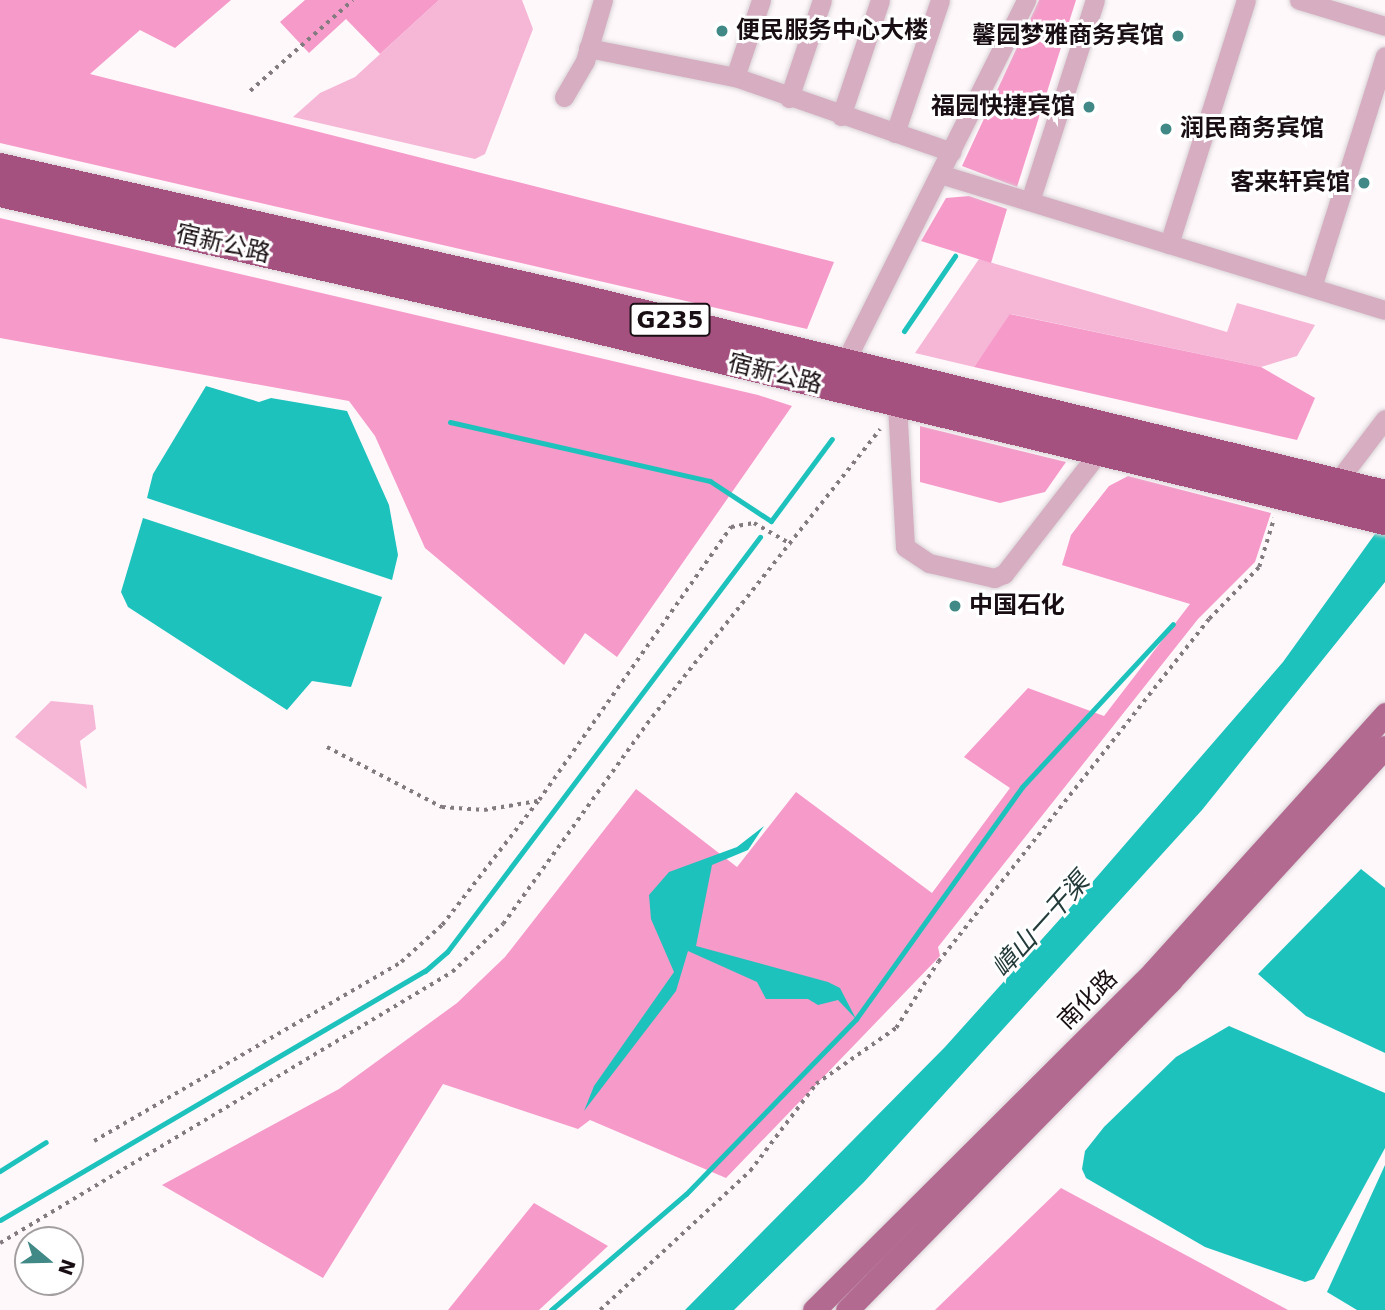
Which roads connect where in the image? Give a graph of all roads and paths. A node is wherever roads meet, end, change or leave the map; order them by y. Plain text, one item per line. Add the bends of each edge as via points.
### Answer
1 (353, 0) edge
2 (603, 0) edge
3 (761, 0) edge
4 (822, 0) edge
5 (880, 0) edge
6 (940, 0) edge
7 (1026, 0) edge
8 (1095, 0) edge
9 (1246, 0) edge
10 (1299, 0) edge
11 (1385, 26) edge
12 (588, 48) junction
13 (1385, 55) edge
14 (735, 78) junction
15 (250, 91) dead end
16 (564, 97) dead end
17 (789, 98) junction
18 (841, 116) junction
19 (895, 133) junction
20 (951, 152) junction
21 (0, 167) edge
22 (940, 174) junction
23 (0, 193) edge
24 (1030, 201) junction
25 (1169, 244) junction
26 (1312, 287) junction
27 (1385, 310) edge
28 (845, 362) junction
29 (897, 404) junction
30 (1385, 419) edge
31 (1099, 452) junction
32 (1385, 494) edge
33 (1279, 495) junction
34 (1334, 495) junction
35 (1385, 521) edge
36 (792, 544) junction
37 (1385, 714) edge
38 (327, 747) dead end
39 (1385, 747) edge
40 (539, 800) junction
41 (94, 1141) dead end
42 (0, 1243) edge
43 (600, 1310) edge
44 (814, 1310) edge
45 (847, 1310) edge

1 - 15 path
2 - 12 street
3 - 14 street
4 - 17 street
5 - 18 street
6 - 19 street
7 - 20 street
8 - 24 street
9 - 25 street
10 - 11 street
12 - 14 street
12 - 16 street
13 - 26 street
14 - 17 street
17 - 18 street
18 - 19 street
19 - 20 street
20 - 22 street
21 - 28 highway, 宿新公路 / G235
22 - 24 street
22 - 28 street
23 - 29 highway, 宿新公路 / G235
24 - 25 street
25 - 26 street
26 - 27 street
28 - 34 highway, 宿新公路 / G235
29 - 31 highway, 宿新公路 / G235
29 - 31 street via 905,547 942,566 1004,574
29 - 36 path
30 - 34 street
31 - 33 highway, 宿新公路 / G235
32 - 34 highway, 宿新公路
33 - 34 highway, 宿新公路 / G235
33 - 43 path via 1259,567 1209,619 939,962 896,1028 816,1084 750,1171
34 - 35 highway, 宿新公路
36 - 40 path via 754,523 731,527
36 - 42 path via 652,717 503,924 452,972
37 - 44 main road, 南化路 via 1154,971
38 - 40 path via 442,807 484,810
39 - 45 main road, 南化路 via 1170,981
40 - 41 path via 442,925 401,962

